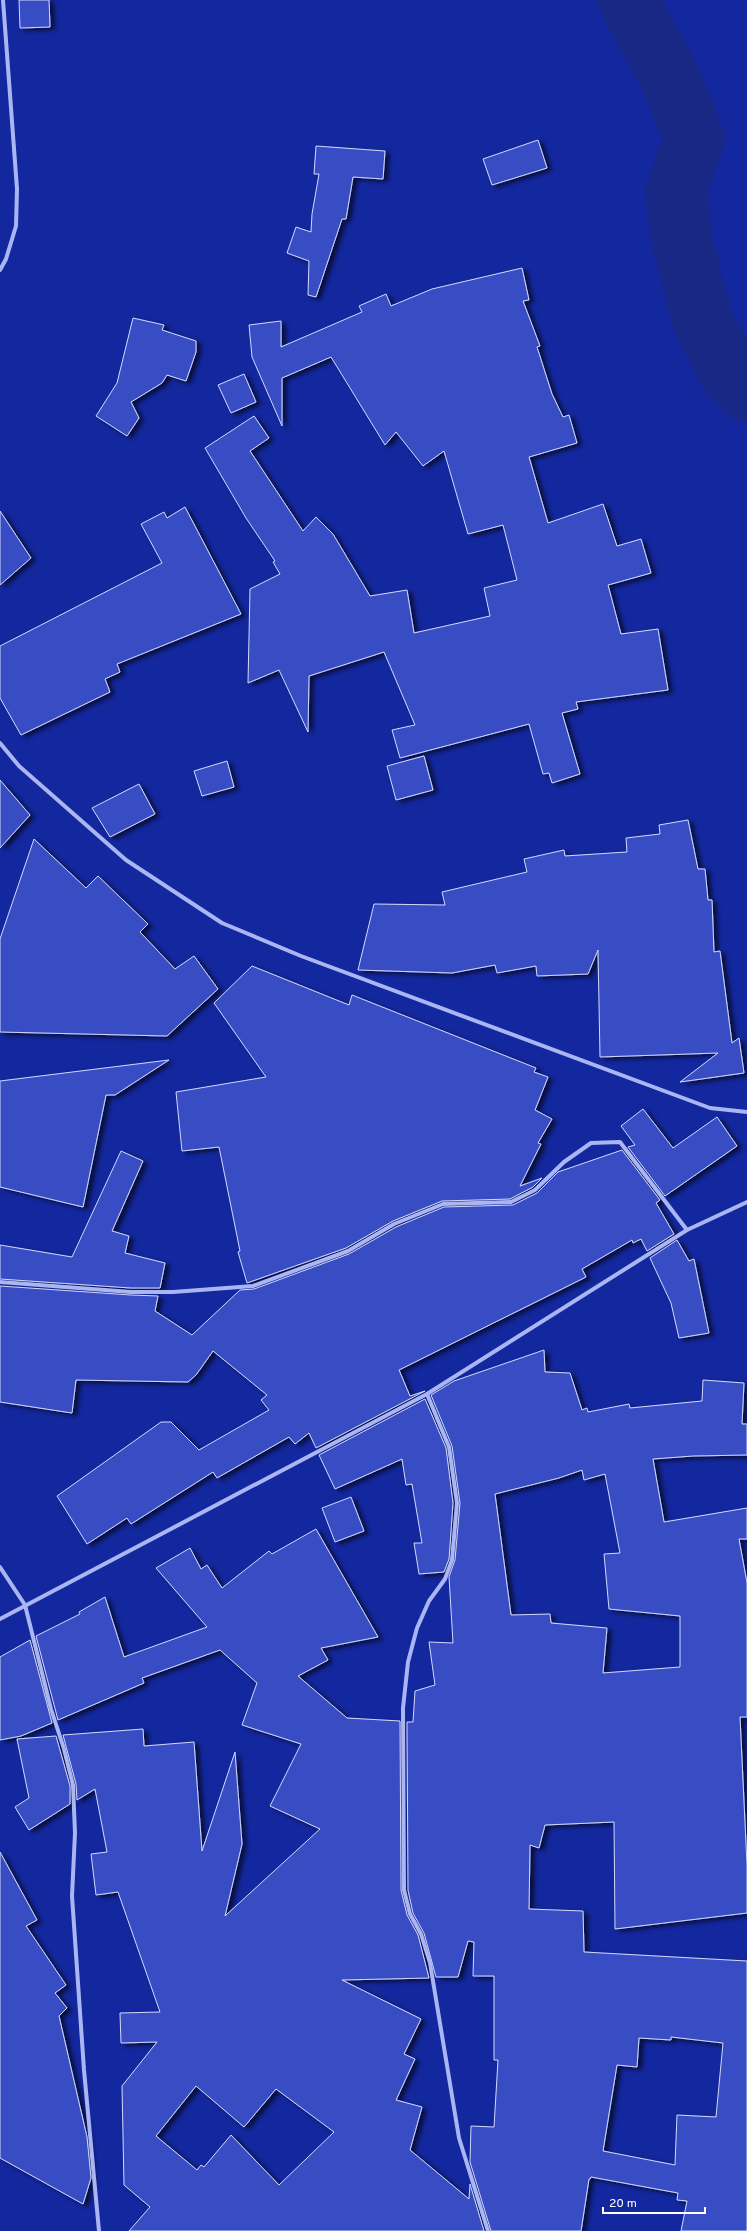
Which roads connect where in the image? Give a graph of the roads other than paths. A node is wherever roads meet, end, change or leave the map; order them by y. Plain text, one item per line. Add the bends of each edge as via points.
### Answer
1 (3, 0) edge
2 (0, 270) edge
3 (0, 744) edge
4 (747, 1112) edge
5 (747, 1202) edge
6 (687, 1230) junction
7 (0, 1282) edge
8 (427, 1394) junction
9 (0, 1567) edge
10 (25, 1605) junction
11 (0, 1619) edge
12 (99, 2231) edge
13 (488, 2231) edge

1 - 2 street via 17,190 16,226
3 - 4 street via 19,766 126,860 222,923 301,956 710,1108
5 - 6 street
6 - 7 street via 620,1142 591,1143 564,1162 534,1190 511,1202 443,1204 394,1224 348,1251 253,1286 173,1292 131,1292
6 - 8 street
8 - 10 street
8 - 13 street via 448,1447 457,1503 452,1560 445,1579 429,1601 417,1628 408,1662 403,1708 404,1890 410,1914 421,1934 430,1962 459,2138
9 - 10 street
10 - 11 street
10 - 12 street via 73,1785 75,1833 72,1896 84,2070

